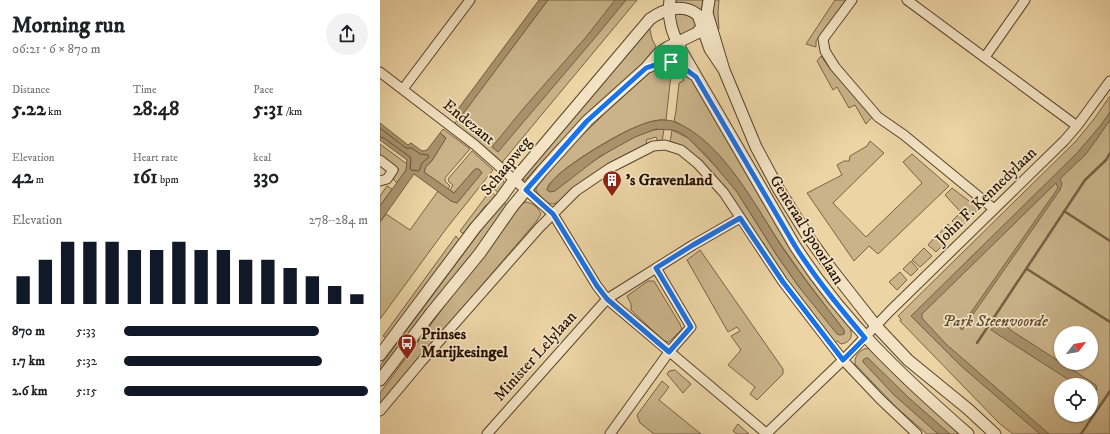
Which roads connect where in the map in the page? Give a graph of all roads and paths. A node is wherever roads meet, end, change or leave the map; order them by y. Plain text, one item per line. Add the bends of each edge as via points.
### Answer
1 (470, 0) edge
2 (709, 0) edge
3 (852, 0) edge
4 (907, 0) edge
5 (1025, 0) edge
6 (669, 5) edge
7 (707, 13) junction
8 (702, 27) junction
9 (677, 42) junction
10 (985, 56) junction
11 (646, 68) junction
12 (724, 70) junction
13 (380, 72) edge
14 (696, 77) junction
15 (1110, 81) edge
16 (403, 89) junction
17 (1077, 126) junction
18 (380, 160) edge
19 (514, 180) junction
20 (380, 181) edge
21 (526, 190) junction
22 (994, 209) junction
23 (553, 214) junction
24 (740, 218) junction
25 (656, 268) junction
26 (607, 299) junction
27 (876, 326) junction
28 (865, 338) junction
29 (669, 352) junction
30 (380, 355) edge
31 (843, 360) junction
32 (380, 380) edge
33 (380, 411) edge
34 (487, 434) edge
35 (610, 434) edge
36 (767, 434) edge
37 (917, 434) edge
38 (968, 434) edge
39 (995, 434) edge

1 - 16 street
2 - 7 street
3 - 22 street via 823,39 825,51 835,67 878,117 904,135
4 - 10 street
5 - 10 street
6 - 8 street via 698,15
6 - 9 street, Generaal Spoorlaan via 669,20
6 - 19 street, Schaapweg via 650,19
7 - 8 street
7 - 12 street, Generaal Spoorlaan
8 - 9 street, Schaapweg via 697,33
8 - 12 street via 710,49
9 - 11 street, Schaapweg via 659,53
9 - 14 street, Generaal Spoorlaan
10 - 17 street
11 - 14 street, Schaapweg via 666,61 680,65
11 - 21 street, Schaapweg via 587,121
12 - 27 street, Generaal Spoorlaan via 756,147 778,188 809,238
13 - 16 street, Endezant
14 - 28 street, Generaal Spoorlaan via 791,240 832,299
15 - 17 street, John F. Kennedylaan
16 - 19 street, Endezant via 475,145
17 - 22 street, John F. Kennedylaan
18 - 20 street via 393,170 387,179
19 - 21 street, Endezant
19 - 30 street, Schaapweg via 474,228
21 - 23 street, Endezant
21 - 32 street, Schaapweg
22 - 27 street, John F. Kennedylaan
23 - 24 street via 576,191 610,168 653,146 665,145 681,150 698,164 724,193
23 - 26 street, Endezant
23 - 33 street
24 - 25 street, Minister Lelylaan
24 - 31 street via 783,282
25 - 26 street, Minister Lelylaan
25 - 29 street via 691,327
26 - 29 street, Endezant
26 - 34 street, Minister Lelylaan
27 - 28 street, John F. Kennedylaan
27 - 39 street, Generaal Spoorlaan via 908,360
28 - 31 street, John F. Kennedylaan
28 - 38 street, Generaal Spoorlaan
29 - 35 street
29 - 36 street, Endezant
31 - 36 street, John F. Kennedylaan
31 - 37 street

